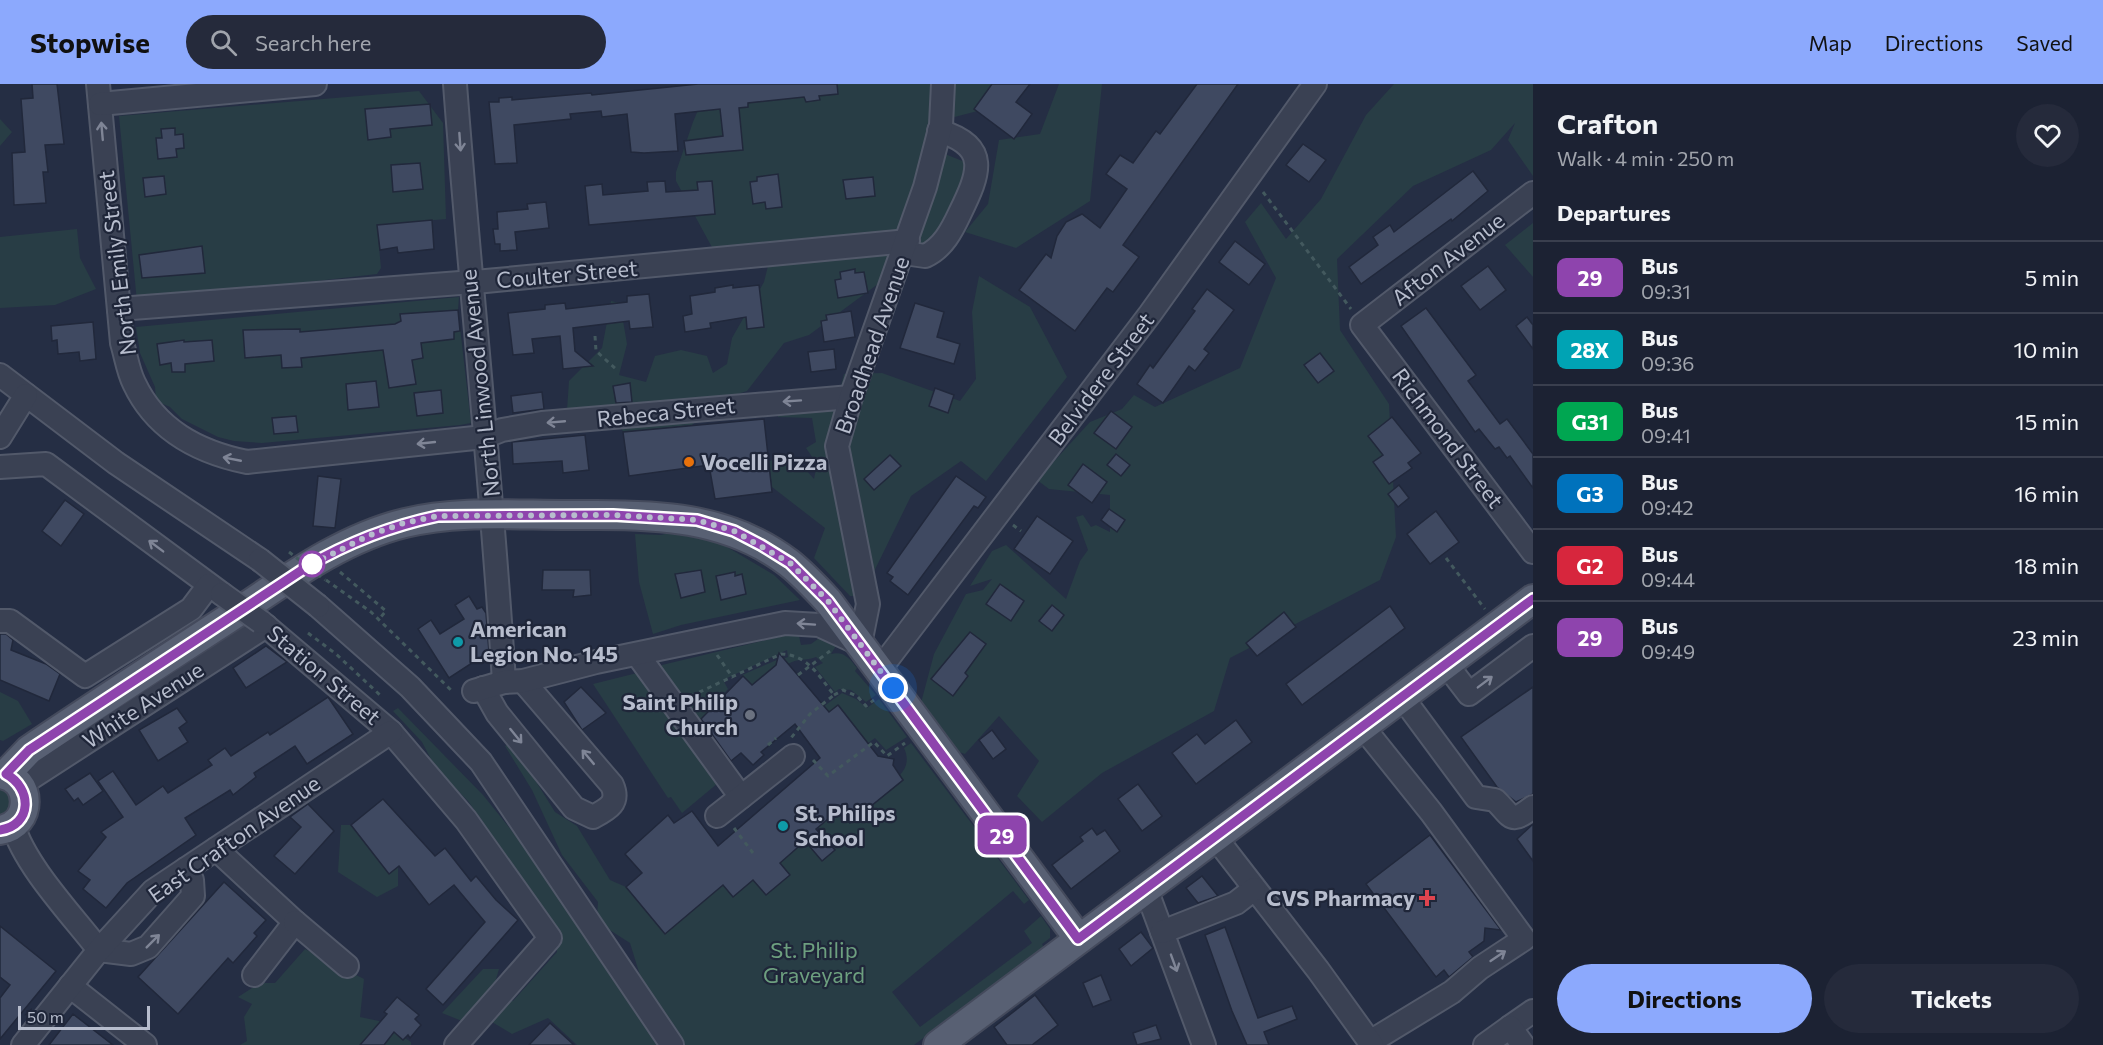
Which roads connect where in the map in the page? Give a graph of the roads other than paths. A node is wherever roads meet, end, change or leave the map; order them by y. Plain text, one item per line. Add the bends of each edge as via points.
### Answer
1 (315, 84) edge
2 (455, 84) edge
3 (943, 84) edge
4 (1316, 84) edge
5 (99, 94) edge
6 (939, 131) junction
7 (1533, 193) edge
8 (906, 247) junction
9 (470, 283) junction
10 (119, 309) junction
11 (1362, 325) joint
12 (0, 375) edge
13 (26, 394) junction
14 (850, 397) junction
15 (0, 437) edge
16 (484, 437) junction
17 (6, 466) edge
18 (494, 516) junction
19 (1533, 552) edge
20 (215, 590) junction
21 (1529, 609) edge
22 (0, 621) edge
23 (263, 624) junction
24 (848, 645) junction
25 (1533, 646) edge
26 (637, 654) junction
27 (1446, 664) junction
28 (879, 682) junction
29 (489, 688) junction
30 (1402, 697) junction
31 (1362, 726) junction
32 (391, 732) junction
33 (799, 752) road end
34 (9, 778) edge
35 (741, 797) junction
36 (1533, 807) edge
37 (719, 814) road end
38 (6, 828) edge
39 (1215, 837) junction
40 (216, 849) junction
41 (186, 869) junction
42 (1146, 889) junction
43 (1254, 889) junction
44 (296, 922) junction
45 (1162, 932) junction
46 (1078, 939) junction
47 (99, 950) junction
48 (347, 966) dead end
49 (254, 975) dead end
50 (70, 986) junction
51 (1533, 1011) edge
52 (1517, 1036) edge
53 (953, 1040) edge
54 (464, 1042) edge
55 (1197, 1043) edge
56 (1371, 1044) edge
57 (23, 1045) edge
58 (145, 1045) edge
59 (672, 1045) edge
60 (1485, 1045) edge

1 - 5 street
2 -> 9 street, North Linwood Avenue
3 - 6 street, Broadhead Avenue
4 - 28 street, Belvidere Street
10 -> 5 street, North Emily Street
6 - 8 street, Broadhead Avenue
6 - 8 street, Coulter Street via 968,145 975,159 976,175 942,244 925,255
7 - 11 street, Afton Avenue
8 - 9 street, Coulter Street
8 - 14 street, Broadhead Avenue
9 - 10 street, Coulter Street
9 - 16 street, North Linwood Avenue
16 -> 10 street, North Emily Street via 247,462 216,456 190,444 161,421 144,401 133,381 122,343
11 - 19 street, Richmond Street
12 - 13 street
13 - 15 street
13 - 59 street, bridge via 116,463 260,560 410,687 481,762
14 -> 16 street, Rebeca Street via 542,423 502,429
14 - 24 street, Broadhead Avenue via 837,446 868,604
16 - 18 street, North Linwood Avenue
20 -> 17 street, Station Street via 46,464
18 - 24 main road via 660,516 697,520 734,531 790,563 828,601
18 - 29 street, North Linwood Avenue
18 - 34 main road via 438,516 404,523 323,557 29,750
20 - 22 street via 85,676 10,621
20 - 23 street, Station Street, bridge
21 - 27 main road
23 - 32 street, Station Street
23 - 34 street, White Avenue
24 -> 26 street via 819,625 785,623
24 - 28 main road
27 -> 25 street via 1470,694
26 - 29 street
26 - 35 street
27 - 30 main road
28 - 46 main road
29 -> 29 street via 497,713 574,808 593,817 613,805 616,796 612,785
30 - 31 main road
30 - 36 street via 1476,798 1495,800 1510,818 1518,818
31 - 39 main road
56 -> 31 street via 1524,939
32 - 40 street, East Crafton Avenue
32 - 54 street, Station Street via 466,820 550,938
33 - 35 street
34 - 38 main road via 24,793 24,811
35 - 37 street
38 - 47 street
39 - 42 main road
39 - 43 street
40 - 41 street, East Crafton Avenue
40 - 44 street
41 - 47 street, East Crafton Avenue via 153,891
47 -> 41 street via 131,954 148,947 193,896 192,879
42 - 45 street
42 - 46 main road
43 - 45 street via 1236,903
43 - 56 street
44 - 48 street
44 - 49 street
45 -> 55 street
46 - 53 main road
47 - 50 street, East Crafton Avenue
50 - 57 street, East Crafton Avenue
50 - 58 street
51 - 52 street
52 - 60 street

